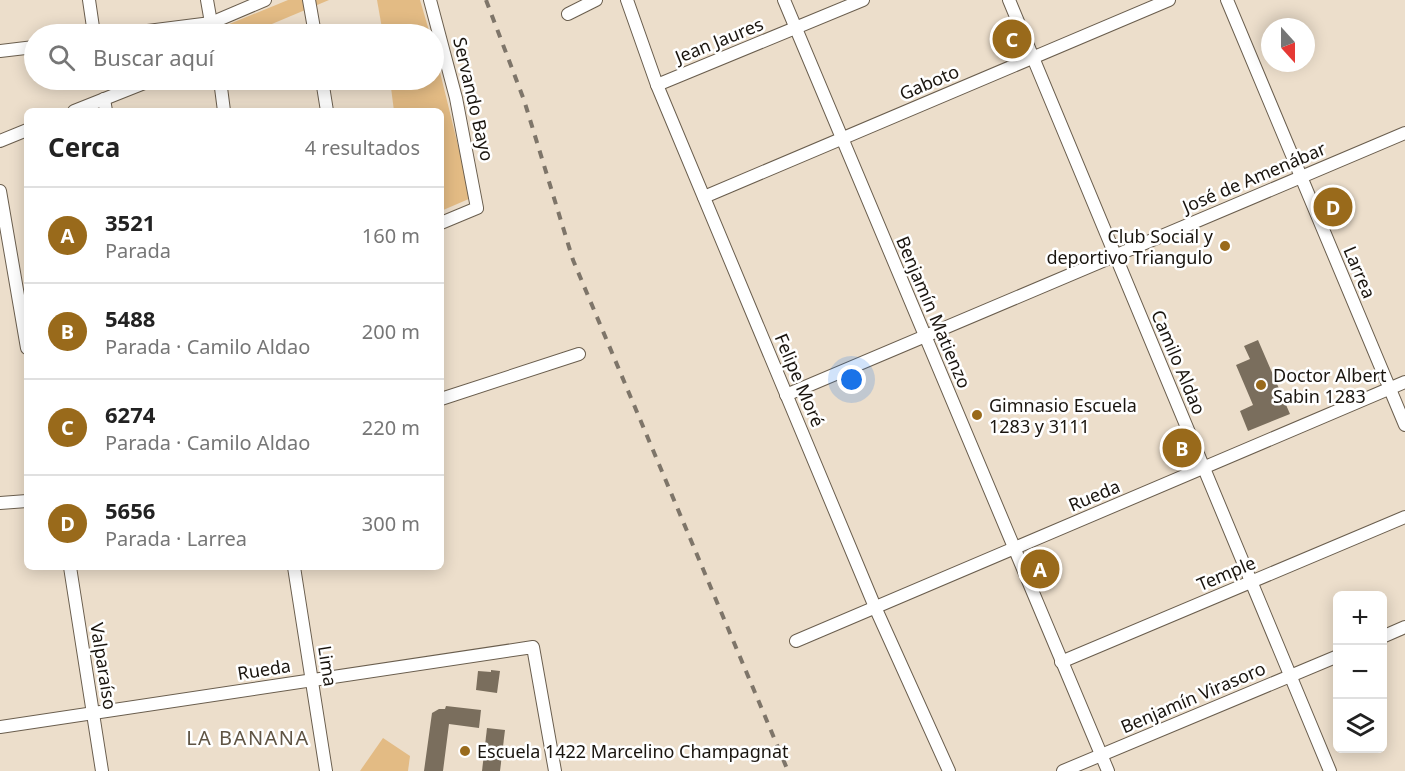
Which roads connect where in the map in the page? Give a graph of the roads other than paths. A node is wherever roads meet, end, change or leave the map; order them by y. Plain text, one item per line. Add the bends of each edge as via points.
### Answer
1 (89, 0) edge
2 (207, 0) edge
3 (265, 0) edge
4 (309, 0) edge
5 (430, 0) edge
6 (596, 0) edge
7 (627, 0) edge
8 (784, 0) edge
9 (863, 0) edge
10 (1009, 0) edge
11 (1169, 0) edge
12 (1227, 0) edge
13 (568, 14) dead end
14 (93, 24) edge
15 (211, 24) edge
16 (221, 24) edge
17 (313, 24) edge
18 (437, 24) edge
19 (795, 28) junction
20 (24, 47) edge
21 (0, 51) edge
22 (444, 51) edge
23 (1033, 58) junction
24 (657, 85) junction
25 (133, 90) edge
26 (221, 90) edge
27 (324, 90) edge
28 (105, 105) edge
29 (90, 108) edge
30 (224, 108) edge
31 (327, 108) edge
32 (24, 131) edge
33 (1405, 133) edge
34 (842, 138) junction
35 (0, 141) edge
36 (1301, 177) junction
37 (0, 191) edge
38 (704, 197) junction
39 (444, 222) edge
40 (1115, 256) junction
41 (6, 269) edge
42 (924, 336) junction
43 (24, 337) edge
44 (579, 354) dead end
45 (1405, 382) edge
46 (1390, 389) junction
47 (786, 395) junction
48 (444, 398) edge
49 (1405, 425) edge
50 (1203, 468) junction
51 (24, 501) edge
52 (0, 503) edge
53 (1405, 517) edge
54 (1013, 548) junction
55 (70, 570) edge
56 (294, 570) edge
57 (1251, 582) junction
58 (875, 607) junction
59 (1405, 627) edge
60 (1387, 635) edge
61 (796, 641) dead end
62 (1333, 658) edge
63 (1061, 662) junction
64 (1290, 676) junction
65 (312, 680) junction
66 (93, 713) junction
67 (0, 727) edge
68 (1101, 755) junction
69 (1328, 770) edge
70 (102, 771) edge
71 (326, 771) edge
72 (555, 771) edge
73 (949, 771) edge
74 (1063, 771) edge
75 (1108, 771) edge

1 - 14 street
2 - 15 street
3 - 16 street
4 - 17 street
5 - 18 street, Servando Bayo
6 - 13 street
7 - 24 street, Felipe Moré
8 - 19 street, Benjamín Matienzo
9 - 19 street, Jean Jaures
10 - 23 street, Camilo Aldao
11 - 23 street, Gaboto
12 - 36 street, Larrea
19 - 24 street, Jean Jaures
19 - 34 street, Benjamín Matienzo
20 - 21 street
22 - 39 street, Servando Bayo via 477,208
23 - 34 street, Gaboto
23 - 40 street, Camilo Aldao
24 - 38 street, Felipe Moré
25 - 28 street
26 - 30 street
27 - 31 street
28 - 29 street
32 - 35 street
33 - 36 street, José de Amenábar
34 - 38 street, Gaboto
34 - 42 street, Benjamín Matienzo
36 - 40 street, José de Amenábar
36 - 46 street, Larrea
37 - 41 street
38 - 47 street, Felipe Moré
40 - 42 street, José de Amenábar
40 - 50 street, Camilo Aldao
41 - 43 street
42 - 47 street, José de Amenábar
42 - 54 street, Benjamín Matienzo
44 - 48 street
45 - 46 street, Rueda
46 - 49 street, Larrea
46 - 50 street, Rueda
47 - 58 street, Felipe Moré
50 - 54 street, Rueda
50 - 57 street, Camilo Aldao
51 - 52 street
53 - 57 street, Temple
54 - 58 street, Rueda
54 - 63 street, Benjamín Matienzo
55 - 66 street, Valparaíso
56 - 65 street, Lima
57 - 63 street, Temple
57 - 64 street, Camilo Aldao
58 - 61 street, Rueda
58 - 73 street, Felipe Moré
59 - 60 street
62 - 64 street, Benjamín Virasoro
63 - 68 street, Benjamín Matienzo
64 - 68 street, Benjamín Virasoro
64 - 69 street, Camilo Aldao
65 - 66 street, Rueda
65 - 71 street, Lima
65 - 72 street, Rueda via 532,646
66 - 67 street, Rueda
66 - 70 street, Valparaíso
68 - 74 street, Benjamín Virasoro
68 - 75 street, Benjamín Matienzo

